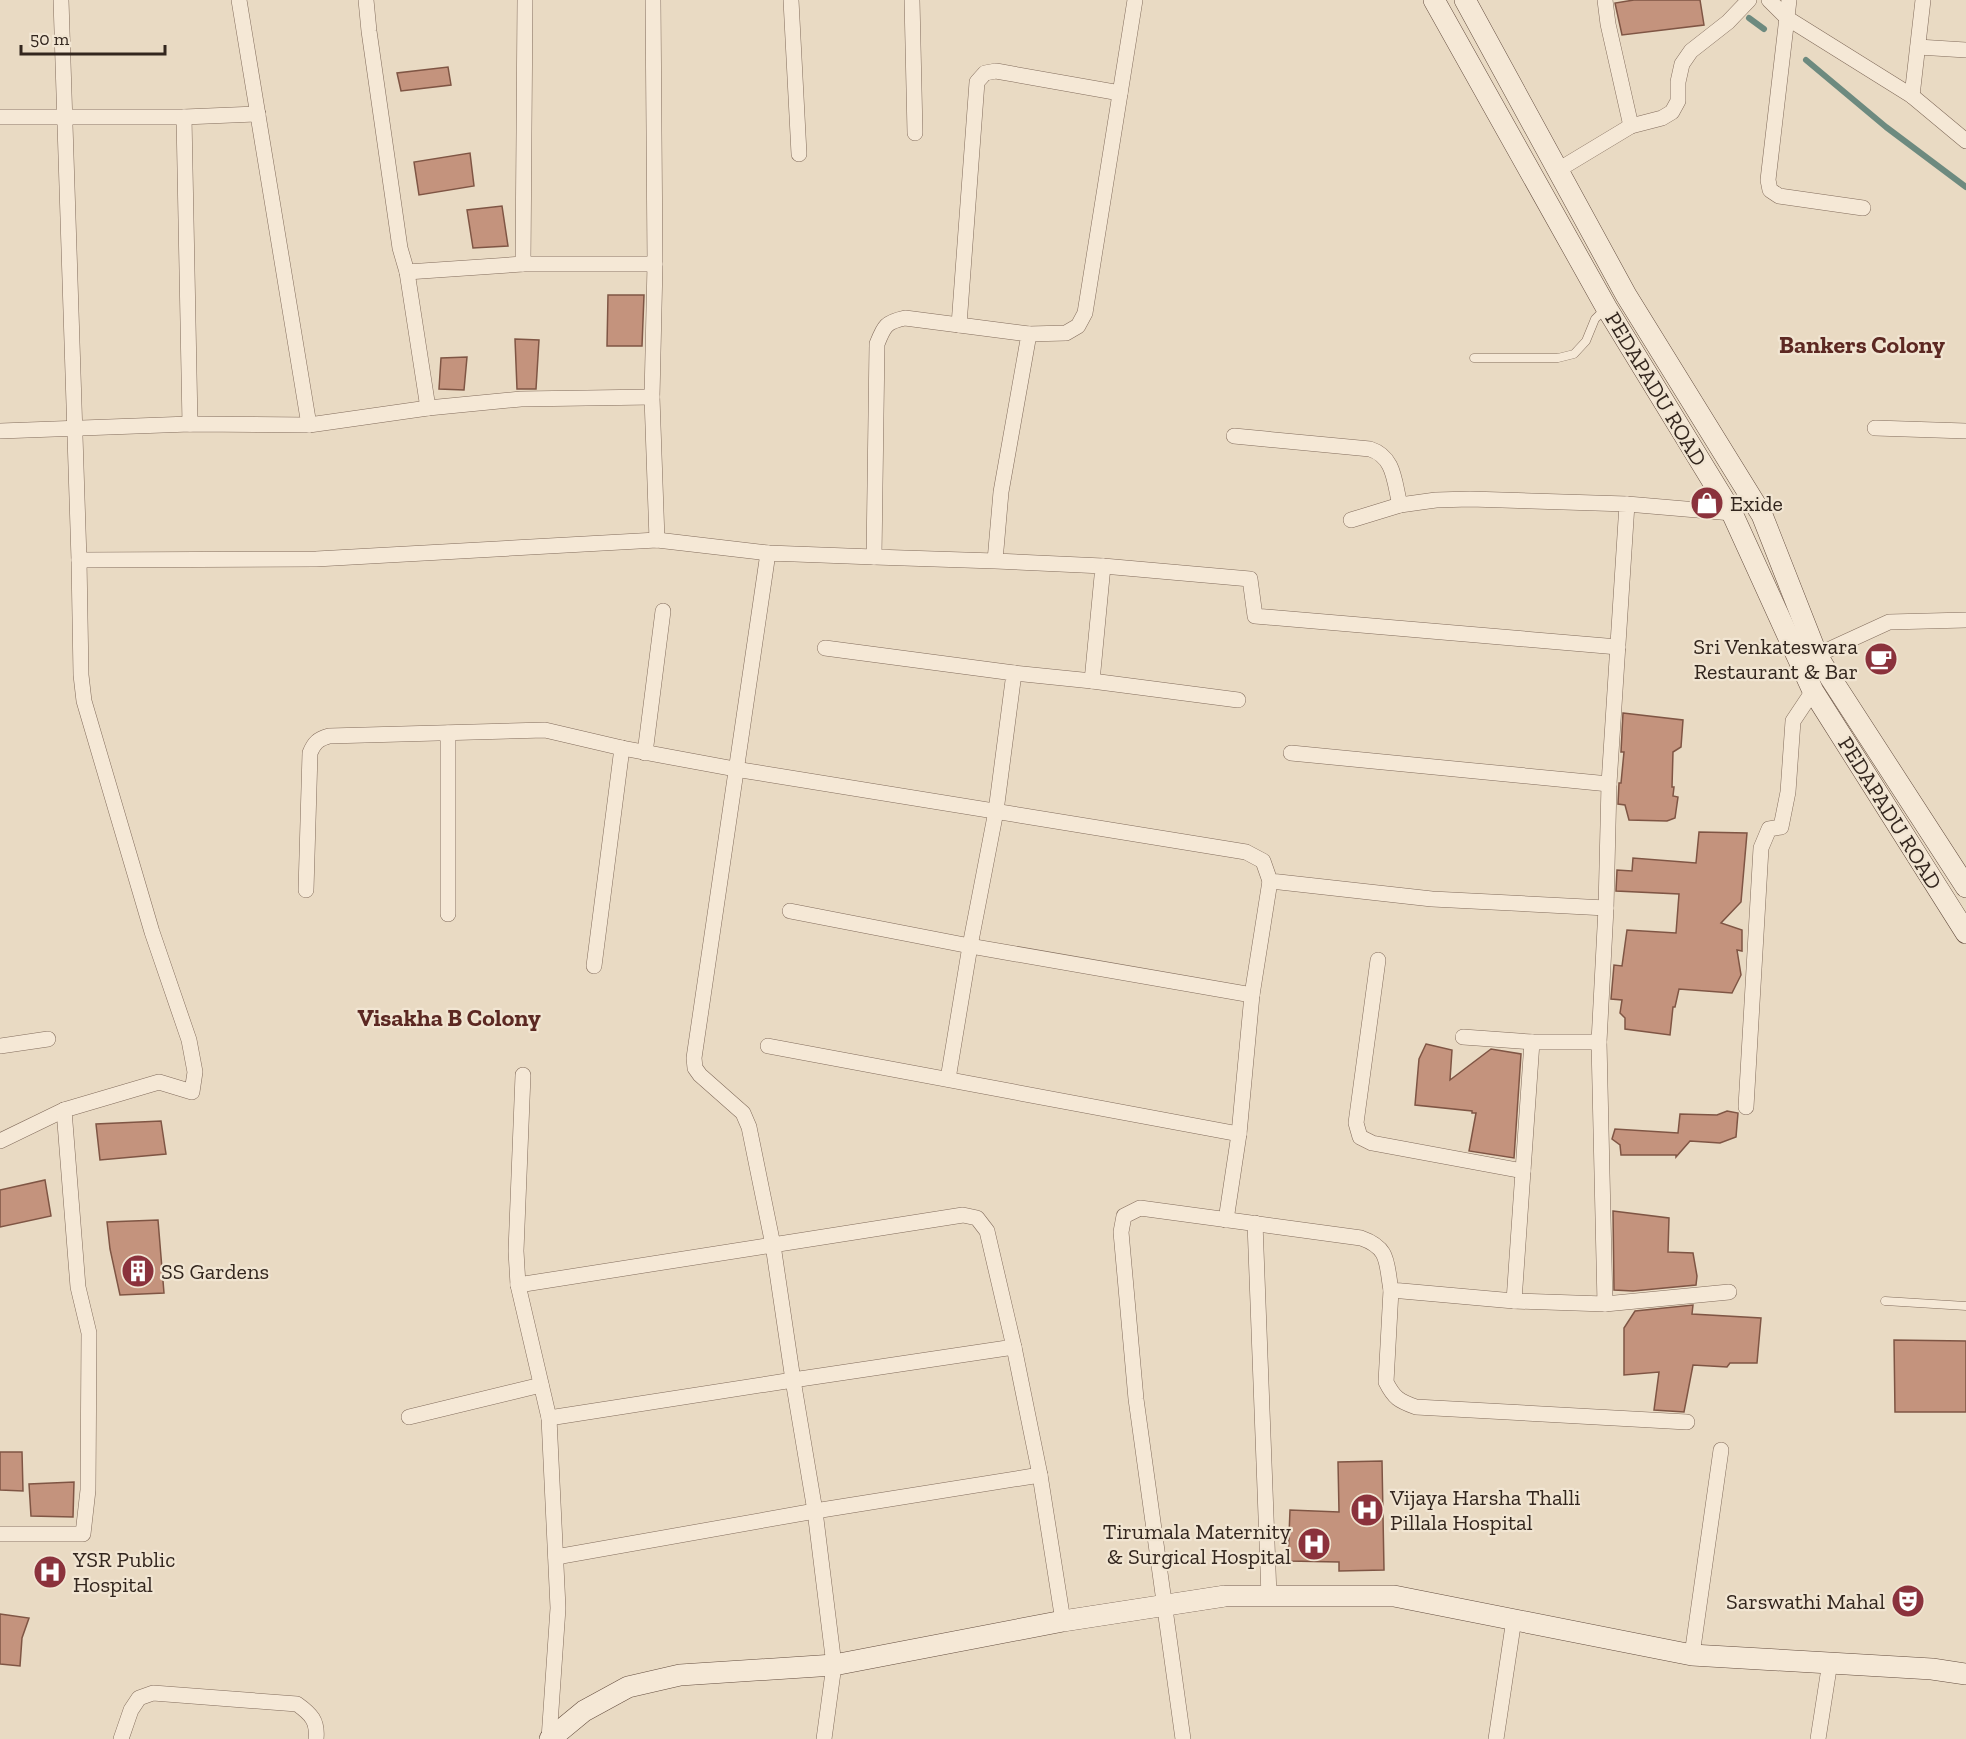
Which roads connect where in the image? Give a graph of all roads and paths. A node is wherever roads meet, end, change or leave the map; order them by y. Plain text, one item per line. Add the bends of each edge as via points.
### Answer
1 (61, 0) edge
2 (239, 0) edge
3 (366, 0) edge
4 (525, 0) edge
5 (653, 0) edge
6 (791, 0) edge
7 (912, 0) edge
8 (1135, 0) edge
9 (1434, 0) edge
10 (1465, 0) edge
11 (1605, 0) edge
12 (1749, 0) edge
13 (1769, 0) edge
14 (1789, 0) edge
15 (1923, 0) edge
16 (1788, 18) junction
17 (1918, 47) junction
18 (1966, 50) edge
19 (1120, 93) junction
20 (1912, 96) junction
21 (258, 114) junction
22 (0, 117) edge
23 (184, 117) junction
24 (64, 118) junction
25 (1631, 126) junction
26 (915, 133) dead end
27 (1966, 141) edge
28 (799, 154) dead end
29 (1558, 170) junction
30 (1863, 208) dead end
31 (523, 264) junction
32 (655, 264) junction
33 (406, 272) junction
34 (1606, 308) junction
35 (958, 325) junction
36 (1029, 334) junction
37 (1474, 358) dead end
38 (652, 397) junction
39 (428, 408) junction
40 (190, 424) junction
41 (309, 426) junction
42 (1875, 428) dead end
43 (74, 429) junction
44 (0, 431) edge
45 (1966, 431) edge
46 (1234, 436) dead end
47 (1628, 504) junction
48 (1400, 505) junction
49 (1732, 513) junction
50 (1351, 520) dead end
51 (657, 540) junction
52 (768, 553) junction
53 (874, 557) junction
54 (79, 560) junction
55 (995, 561) junction
56 (1103, 566) junction
57 (663, 611) dead end
58 (1966, 620) edge
59 (1618, 647) junction
60 (825, 648) dead end
61 (1817, 655) junction
62 (1014, 673) junction
63 (1092, 681) junction
64 (1813, 691) junction
65 (1238, 700) dead end
66 (448, 733) junction
67 (622, 748) junction
68 (645, 753) junction
69 (1291, 753) dead end
70 (735, 770) junction
71 (1609, 784) junction
72 (996, 811) junction
73 (1270, 881) junction
74 (1966, 887) edge
75 (306, 890) dead end
76 (1606, 908) junction
77 (790, 911) dead end
78 (448, 914) dead end
79 (1966, 933) edge
80 (970, 946) junction
81 (1378, 960) dead end
82 (594, 966) dead end
83 (1252, 995) junction
84 (1463, 1037) dead end
85 (48, 1039) dead end
86 (1532, 1042) junction
87 (1599, 1042) junction
88 (768, 1046) dead end
89 (0, 1047) edge
90 (524, 1075) dead end
91 (948, 1079) junction
92 (1746, 1107) dead end
93 (64, 1110) junction
94 (1239, 1134) junction
95 (0, 1141) edge
96 (1523, 1171) junction
97 (1226, 1220) junction
98 (1255, 1223) junction
99 (773, 1245) junction
100 (518, 1285) junction
101 (1391, 1290) junction
102 (1729, 1292) dead end
103 (1514, 1301) junction
104 (1885, 1301) dead end
105 (1605, 1304) junction
106 (1966, 1306) edge
107 (1014, 1347) junction
108 (793, 1380) junction
109 (541, 1385) junction
110 (409, 1417) dead end
111 (549, 1418) junction
112 (1688, 1422) dead end
113 (1721, 1450) dead end
114 (1040, 1475) junction
115 (814, 1511) junction
116 (0, 1534) edge
117 (556, 1557) junction
118 (1269, 1596) junction
119 (1164, 1605) junction
120 (1514, 1619) junction
121 (1063, 1621) junction
122 (1692, 1655) junction
123 (1830, 1662) junction
124 (834, 1665) junction
125 (1966, 1674) edge
126 (121, 1739) edge
127 (316, 1739) edge
128 (550, 1739) edge
129 (824, 1739) edge
130 (1183, 1739) edge
131 (1497, 1739) edge
132 (1818, 1739) edge

1 - 24 street
2 - 21 street
3 - 33 street
4 - 31 street
5 - 32 street
6 - 28 street
7 - 26 street
8 - 19 street
9 - 34 main road, PEDAPADU ROAD
10 - 29 main road, PEDAPADU ROAD
11 - 25 street
12 - 25 street via 1691,51 1682,64 1678,101 1672,112
13 - 16 street
14 - 16 street
15 - 17 street
16 - 20 street
16 - 30 street via 1768,180 1770,190 1779,196
17 - 18 street
17 - 20 street
19 - 35 street via 996,71 985,73 977,82
19 - 36 street via 1085,313 1078,326 1066,333
20 - 27 street
21 - 23 street
21 - 41 street
22 - 24 street
23 - 24 street
23 - 40 street
24 - 43 street
25 - 29 street
29 - 61 main road, PEDAPADU ROAD via 1626,295 1762,515
31 - 32 street
31 - 33 street
32 - 38 street
33 - 39 street
34 - 37 lane via 1574,354 1558,358
34 - 49 main road, PEDAPADU ROAD
35 - 36 street
35 - 53 street via 905,318 892,321 883,328 877,344
36 - 55 street via 1002,492
38 - 39 street via 521,399
38 - 51 street
39 - 41 street
40 - 41 street
40 - 43 street
42 - 45 street
43 - 44 street
43 - 54 street
46 - 48 street via 1381,452 1390,466
47 - 48 street via 1470,499
47 - 49 street
47 - 59 street
48 - 50 street
49 - 64 main road, PEDAPADU ROAD
51 - 52 street
51 - 54 street via 316,559
52 - 53 street
52 - 70 street
53 - 55 street
54 - 93 street via 84,701 152,932 189,1040 195,1072 192,1092 159,1082
55 - 56 street
56 - 59 street via 1250,579 1255,616
56 - 63 street
57 - 68 street
58 - 61 street via 1889,622
59 - 71 street
60 - 62 street
61 - 74 main road, PEDAPADU ROAD
62 - 63 street
62 - 72 street
63 - 65 street
64 - 79 main road, PEDAPADU ROAD
64 - 92 street via 1793,721 1782,827 1769,829 1761,848
66 - 67 street via 545,730
66 - 75 street via 328,736 313,744
66 - 78 street
67 - 68 street
67 - 82 street
68 - 70 street
69 - 71 street
70 - 72 street
70 - 99 street via 694,1058 700,1075 743,1113 749,1127
71 - 76 street
72 - 73 street via 1246,852 1263,861
72 - 80 street
73 - 76 street via 1432,899
73 - 83 street
76 - 87 street
77 - 80 street
80 - 83 street
80 - 91 street
81 - 96 street via 1356,1123 1360,1137 1372,1143
83 - 94 street
84 - 86 street
85 - 89 street
86 - 87 street
86 - 96 street
87 - 105 street
88 - 91 street
90 - 100 street
91 - 94 street
93 - 95 street
93 - 116 street via 78,1287 89,1333 88,1490 83,1534
94 - 97 street
96 - 103 street
97 - 98 street
97 - 119 street via 1140,1208 1124,1216 1121,1232 1136,1399
98 - 101 street via 1373,1242 1384,1252
98 - 118 street
99 - 100 street
99 - 107 street via 963,1215 977,1218 987,1231
99 - 108 street
100 - 109 street
101 - 103 street
101 - 112 street via 1386,1382 1401,1402 1416,1407
102 - 105 street
103 - 105 street
104 - 106 lane
107 - 108 street
107 - 114 street
108 - 111 street
108 - 115 street
109 - 110 street
109 - 111 street
111 - 117 street
113 - 122 street
114 - 115 street
114 - 121 street
115 - 117 street
115 - 124 street
117 - 128 street via 558,1608
118 - 119 main road via 1225,1596
118 - 120 main road via 1394,1596
119 - 121 main road
119 - 130 street
120 - 122 main road
120 - 131 street
121 - 124 main road
122 - 123 main road
123 - 125 main road
123 - 132 street
124 - 128 main road via 680,1675 628,1687 584,1711
124 - 129 street
126 - 127 street via 139,1698 153,1692 297,1704 310,1714 317,1730

